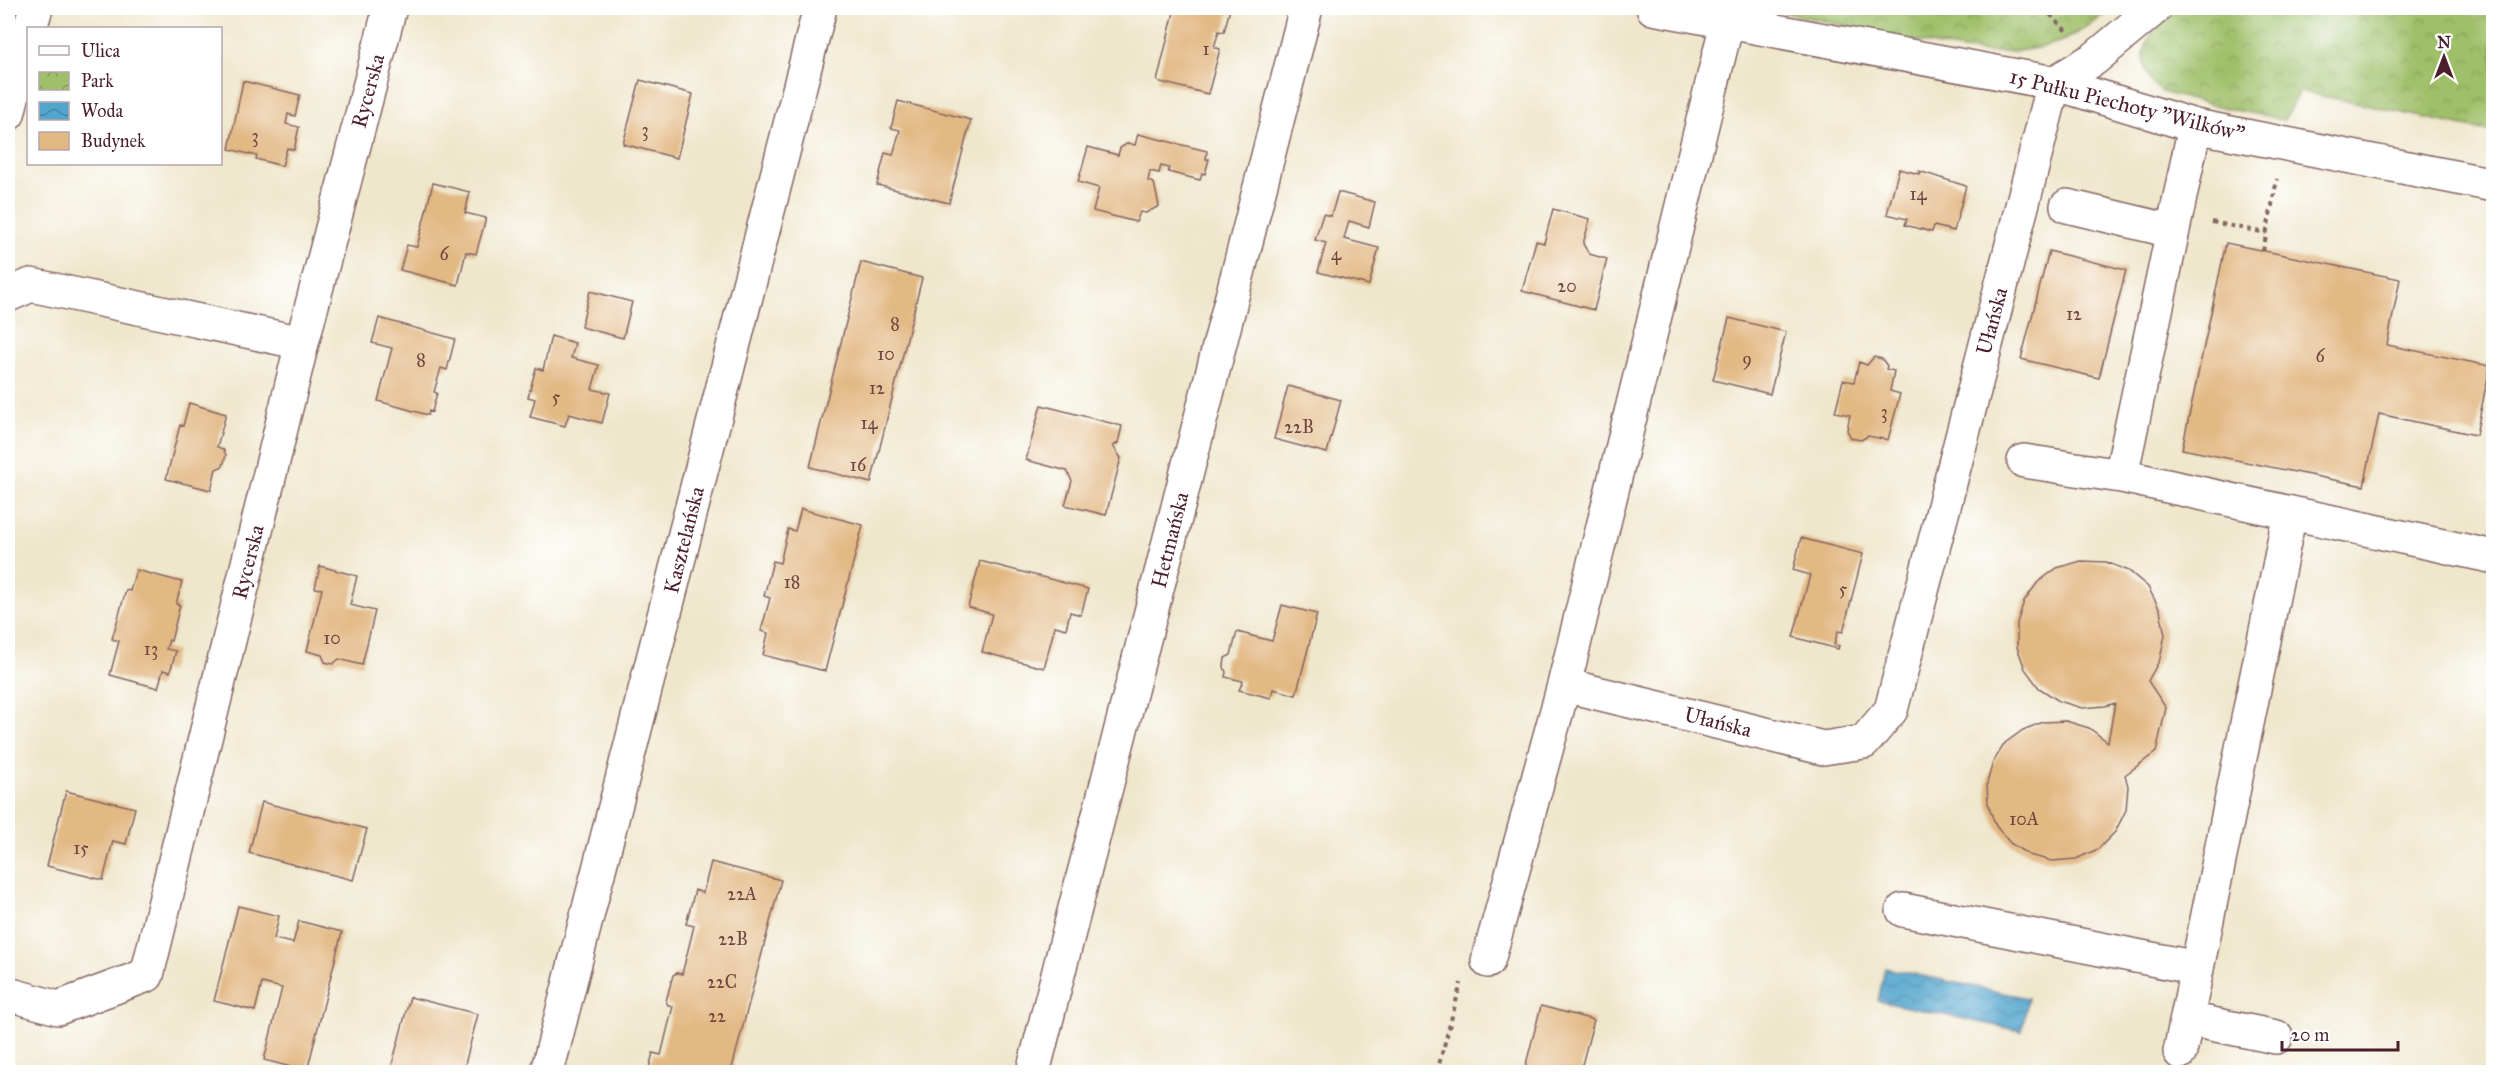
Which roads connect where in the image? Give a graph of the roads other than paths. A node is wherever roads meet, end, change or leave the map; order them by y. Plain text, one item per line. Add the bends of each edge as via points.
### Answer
1 (36, 8) edge
2 (390, 8) edge
3 (820, 8) edge
4 (1306, 8) edge
5 (1653, 8) edge
6 (2155, 8) edge
7 (1727, 23) junction
8 (30, 27) edge
9 (27, 38) edge
10 (2054, 83) junction
11 (8, 114) edge
12 (2194, 126) junction
13 (2493, 185) edge
14 (2067, 206) dead end
15 (2174, 223) junction
16 (8, 295) edge
17 (302, 343) junction
18 (2024, 461) dead end
19 (2121, 476) junction
20 (2290, 513) junction
21 (2493, 557) edge
22 (1564, 685) junction
23 (1903, 910) dead end
24 (1488, 961) dead end
25 (2197, 968) junction
26 (8, 994) edge
27 (2187, 1019) junction
28 (2276, 1037) dead end
29 (2180, 1052) dead end
30 (547, 1072) edge
31 (1034, 1072) edge

1 - 8 street
2 - 17 street, Rycerska
3 - 30 street, Kasztelańska
4 - 31 street, Hetmańska
5 - 7 street, 15 Pułku Piechoty "Wilków"
6 - 10 street via 2094,59
7 - 10 street, 15 Pułku Piechoty "Wilków"
7 - 22 street
9 - 11 street
10 - 12 street, 15 Pułku Piechoty "Wilków"
10 - 22 street, Ułańska via 1891,710 1864,742 1823,748
12 - 13 street, 15 Pułku Piechoty "Wilków"
12 - 15 street
14 - 15 street
15 - 19 street
16 - 17 street via 31,285
17 - 26 street, Rycerska via 147,975 58,1008
18 - 19 street
19 - 20 street
20 - 21 street
20 - 25 street
22 - 24 street
23 - 25 street
25 - 27 street
27 - 28 street
27 - 29 street

